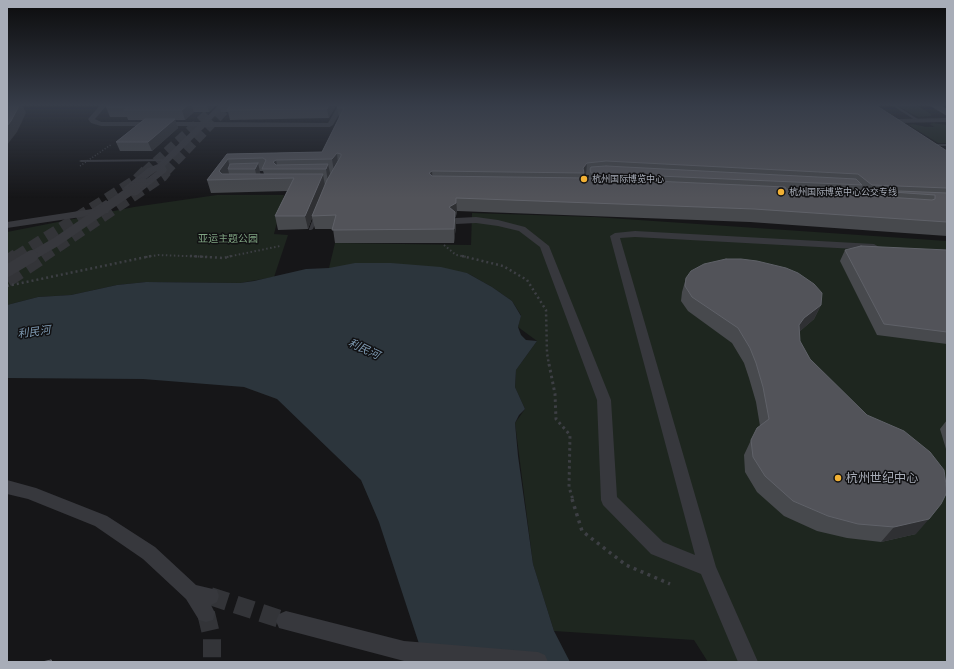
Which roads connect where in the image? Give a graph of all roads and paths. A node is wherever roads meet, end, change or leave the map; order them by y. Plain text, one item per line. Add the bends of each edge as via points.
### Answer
1 (193, 135) edge
2 (927, 143) joint
3 (112, 144) dead end
4 (947, 145) edge
5 (941, 152) edge
6 (81, 161) dead end
7 (164, 163) junction
8 (80, 166) dead end
9 (143, 182) tunnel mouth
10 (317, 214) edge
11 (456, 222) edge
12 (7, 225) edge
13 (311, 229) edge
14 (444, 245) dead end
15 (280, 246) dead end
16 (885, 248) edge
17 (7, 271) edge
18 (7, 286) edge
19 (7, 487) edge
20 (707, 568) junction
21 (670, 584) dead end
22 (208, 604) tunnel mouth
23 (286, 621) tunnel mouth
24 (538, 662) edge
25 (748, 662) edge

1 - 7 street
2 - 4 lane
2 - 5 street
3 - 8 path, bridge
6 - 7 lane
7 - 12 street via 95,211
9 - 17 street, bridge via 56,242
10 - 13 lane
11 - 20 street via 476,220 522,229 544,246 604,400 609,500 657,548
14 - 21 path via 456,256 503,266 527,280 546,310 547,353 555,394 556,419 570,435 570,487 582,531 626,565
15 - 18 path via 224,258 158,255
16 - 20 street via 635,234 615,236
19 - 22 street via 30,493 101,521 149,553
20 - 25 street
23 - 24 street via 404,651

